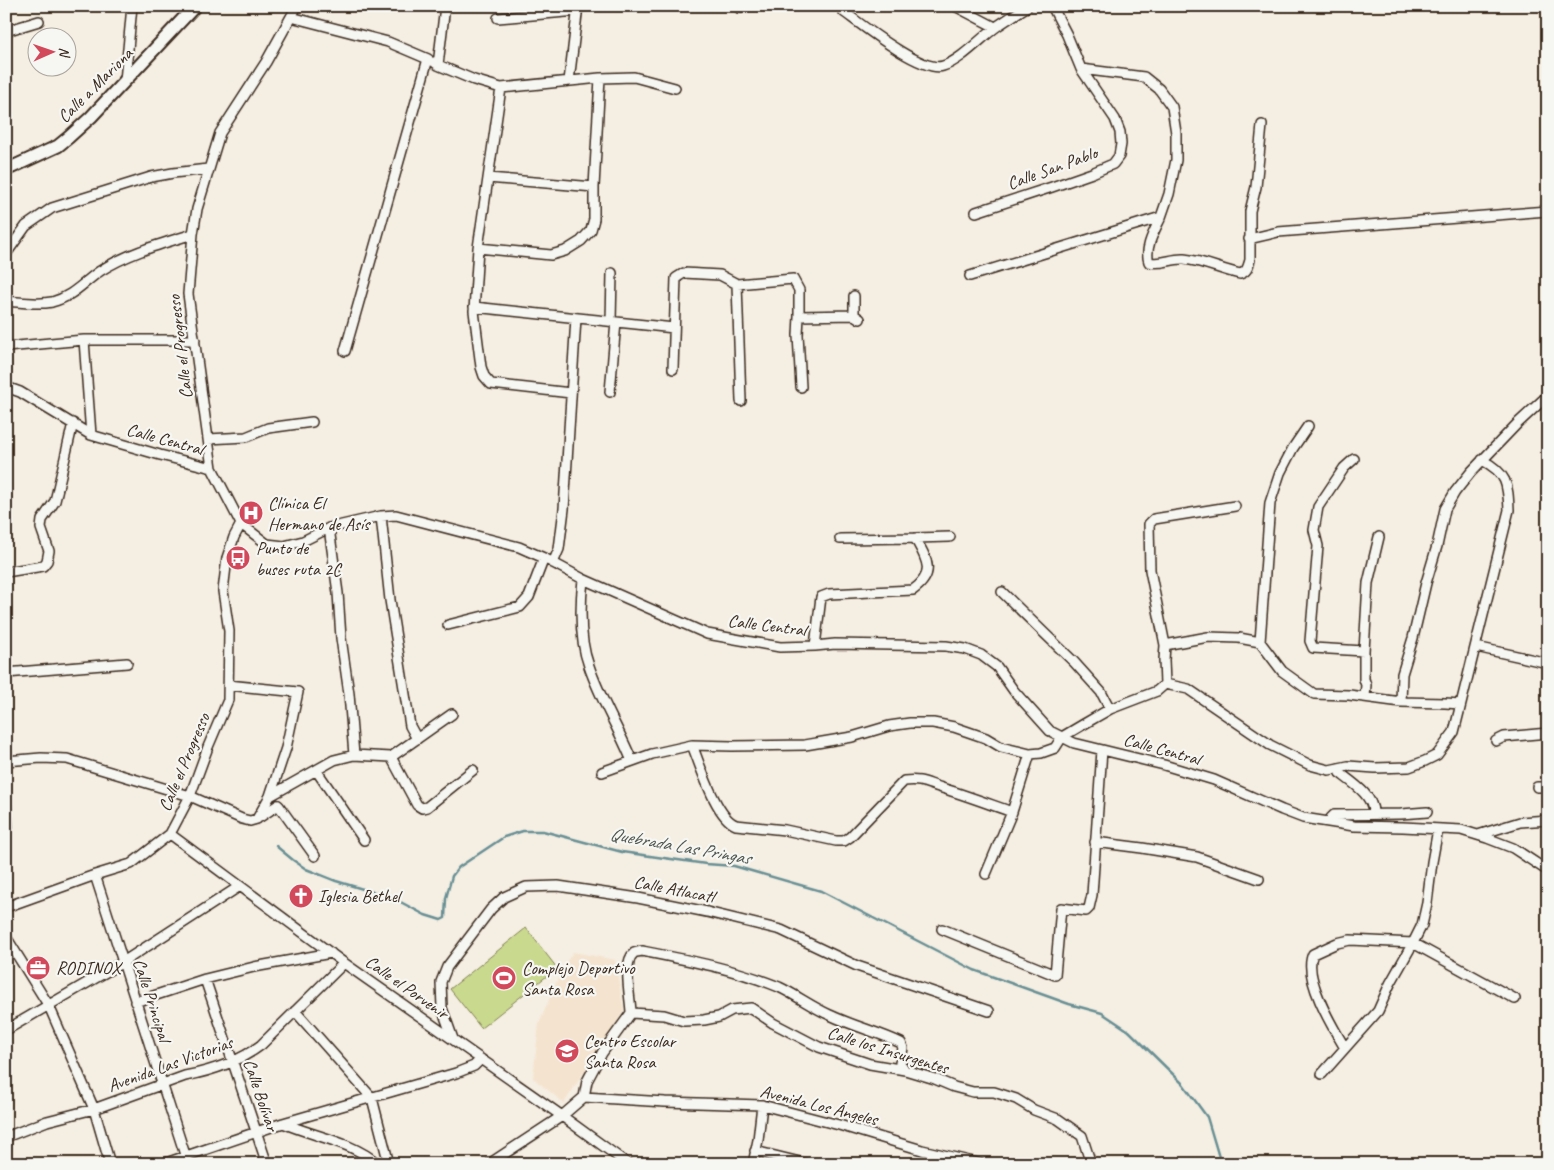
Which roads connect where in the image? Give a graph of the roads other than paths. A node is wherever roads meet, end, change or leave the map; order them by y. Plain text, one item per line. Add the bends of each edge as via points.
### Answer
1 (132, 6) edge
2 (195, 6) edge
3 (297, 6) edge
4 (445, 6) edge
5 (841, 6) edge
6 (955, 6) edge
7 (1028, 6) edge
8 (1052, 6) edge
9 (578, 8) edge
10 (291, 17) junction
11 (498, 18) dead end
12 (39, 21) dead end
13 (995, 28) junction
14 (6, 31) edge
15 (428, 59) junction
16 (438, 65) junction
17 (1080, 69) junction
18 (600, 78) junction
19 (125, 81) junction
20 (569, 81) junction
21 (501, 88) junction
22 (676, 88) dead end
23 (1262, 125) dead end
24 (208, 169) junction
25 (6, 170) edge
26 (488, 178) junction
27 (594, 187) junction
28 (1547, 211) edge
29 (976, 212) dead end
30 (1161, 217) junction
31 (193, 234) junction
32 (1249, 239) junction
33 (478, 248) junction
34 (6, 254) edge
35 (612, 273) dead end
36 (970, 276) dead end
37 (737, 284) junction
38 (854, 296) dead end
39 (6, 301) edge
40 (474, 307) junction
41 (799, 316) junction
42 (576, 318) junction
43 (614, 322) junction
44 (674, 328) junction
45 (84, 340) junction
46 (195, 340) junction
47 (6, 347) edge
48 (345, 351) dead end
49 (673, 369) dead end
50 (6, 387) edge
51 (801, 387) dead end
52 (610, 392) dead end
53 (571, 393) junction
54 (1545, 398) dead end
55 (742, 401) dead end
56 (312, 422) dead end
57 (73, 423) junction
58 (1308, 426) dead end
59 (91, 435) junction
60 (208, 439) junction
61 (1354, 459) dead end
62 (1482, 460) junction
63 (212, 468) junction
64 (1235, 506) dead end
65 (380, 516) junction
66 (241, 524) junction
67 (329, 528) junction
68 (950, 537) dead end
69 (1379, 537) dead end
70 (915, 538) junction
71 (840, 539) dead end
72 (549, 560) junction
73 (6, 572) edge
74 (583, 578) junction
75 (1002, 592) dead end
76 (448, 625) dead end
77 (1260, 642) junction
78 (1165, 645) junction
79 (815, 646) junction
80 (1476, 647) junction
81 (1364, 651) junction
82 (127, 663) dead end
83 (1548, 663) edge
84 (6, 673) edge
85 (1165, 684) junction
86 (228, 685) junction
87 (1365, 697) junction
88 (1401, 702) junction
89 (1461, 704) junction
90 (1110, 709) junction
91 (452, 714) dead end
92 (1548, 733) edge
93 (1062, 738) junction
94 (417, 739) junction
95 (1496, 741) dead end
96 (692, 745) junction
97 (1102, 750) junction
98 (1030, 754) junction
99 (354, 755) junction
100 (391, 757) junction
101 (632, 761) junction
102 (6, 762) edge
103 (1338, 768) junction
104 (316, 770) junction
105 (473, 770) dead end
106 (602, 772) dead end
107 (1537, 787) dead end
108 (1548, 787) edge
109 (190, 796) junction
110 (270, 796) junction
111 (6, 804) edge
112 (1012, 812) junction
113 (1427, 812) dead end
114 (1373, 814) junction
115 (258, 819) junction
116 (1548, 820) edge
117 (1330, 822) junction
118 (8, 827) dead end
119 (1438, 829) junction
120 (170, 834) junction
121 (1478, 835) junction
122 (364, 840) dead end
123 (1095, 842) junction
124 (315, 856) dead end
125 (1548, 871) edge
126 (986, 874) dead end
127 (94, 875) junction
128 (1258, 878) dead end
129 (240, 886) junction
130 (6, 907) edge
131 (942, 929) dead end
132 (6, 937) edge
133 (1413, 943) junction
134 (331, 953) junction
135 (123, 962) junction
136 (344, 963) junction
137 (205, 979) junction
138 (1515, 999) dead end
139 (135, 1002) junction
140 (49, 1006) junction
141 (989, 1010) dead end
142 (295, 1011) junction
143 (631, 1013) junction
144 (6, 1030) edge
145 (453, 1039) junction
146 (1344, 1048) junction
147 (481, 1059) junction
148 (232, 1061) junction
149 (905, 1070) junction
150 (1322, 1074) dead end
151 (162, 1085) junction
152 (584, 1097) junction
153 (372, 1098) junction
154 (762, 1105) junction
155 (94, 1109) junction
156 (562, 1116) junction
157 (283, 1123) junction
158 (256, 1132) junction
159 (6, 1137) edge
160 (755, 1151) junction
161 (187, 1160) edge
162 (110, 1164) edge
163 (163, 1164) edge
164 (267, 1164) edge
165 (378, 1164) edge
166 (389, 1164) edge
167 (489, 1164) edge
168 (628, 1164) edge
169 (753, 1164) edge
170 (808, 1164) edge
171 (982, 1164) edge
172 (1091, 1164) edge

1 - 19 street
2 - 19 main road, Calle a Mariona
3 - 10 street, Calle el Progresso
4 - 16 street
5 - 13 street via 844,12 910,57 942,67
6 - 13 street
7 - 13 street
8 - 17 street, Calle San Pablo
9 - 11 street
9 - 20 street
10 - 15 street via 388,42
10 - 24 street, Calle el Progresso via 220,133
12 - 14 street
15 - 16 street
15 - 48 street
16 - 21 street
17 - 29 street, Calle San Pablo via 1115,119 1120,132 1119,156 1113,164 1092,173
17 - 30 street via 1144,77 1159,89 1172,107 1176,160 1170,194
18 - 20 street
18 - 22 street via 634,78
18 - 27 street
19 - 25 main road, Calle a Mariona via 58,146
20 - 21 street
21 - 26 street
23 - 32 street
24 - 31 street, Calle el Progresso
24 - 34 street via 151,178 52,208 26,226
26 - 27 street
26 - 33 street
27 - 33 street via 591,230 565,251 551,255
28 - 32 street via 1278,232
30 - 32 street via 1149,246 1149,262 1182,259 1240,274 1248,268
30 - 36 street
31 - 39 street via 141,250 100,271 70,295 53,302
31 - 46 street, Calle el Progresso via 188,294
33 - 40 street
35 - 43 street
37 - 41 street via 793,279 798,290
37 - 44 street via 720,275 684,273 676,278
37 - 55 street
38 - 41 street via 857,317
40 - 42 street
40 - 53 street via 481,367 492,384
41 - 51 street
42 - 43 street
42 - 53 street
43 - 44 street
43 - 52 street
44 - 49 street
45 - 46 street
45 - 47 street
45 - 59 street
46 - 60 street, Calle el Progresso
50 - 57 street, Calle Central
53 - 72 street via 559,549
54 - 62 street
56 - 60 street via 268,428 246,437
57 - 59 street, Calle Central
57 - 73 street via 55,501 42,520 41,528 49,551 47,561 43,566
58 - 77 street via 1280,472 1270,503
59 - 63 street, Calle Central
60 - 63 street, Calle el Progresso
61 - 81 street via 1344,468 1318,507 1314,530 1318,546 1310,641 1313,648
62 - 80 street via 1494,466 1505,478 1509,510
62 - 88 street via 1445,509 1414,638 1402,674
63 - 66 street, Calle Central
64 - 78 street via 1154,519 1150,524 1150,570
65 - 67 street, Calle Central
65 - 72 street, Calle Central via 396,515 433,524 519,547
65 - 94 street via 410,726
66 - 67 street, Calle Central via 267,544 284,546
66 - 86 street, Calle el Progresso via 227,558 224,591 229,631
67 - 99 street
68 - 70 street
69 - 81 street via 1368,583
70 - 71 street
70 - 79 street via 927,559 926,578 921,584 913,590 821,597
72 - 74 street, Calle Central
72 - 76 street via 530,597 520,607
74 - 79 street, Calle Central via 707,634 780,646
74 - 101 street via 581,617 588,664
75 - 90 street via 1074,662 1101,692
77 - 78 street via 1208,637
77 - 87 street via 1282,672 1314,694
78 - 85 street
79 - 93 street, Calle Central via 946,646 965,649 981,655 997,667 1031,711 1050,731
80 - 83 street
80 - 89 street
81 - 87 street
82 - 84 street
85 - 90 street via 1157,691
85 - 103 street via 1188,689 1270,745 1310,765 1329,770
86 - 109 street, Calle el Progresso via 228,700
86 - 110 street via 298,692 286,748
87 - 88 street
88 - 89 street
89 - 103 street via 1454,732 1437,755 1409,767
90 - 93 street
91 - 94 street
92 - 95 street via 1504,737
93 - 97 street, Calle Central
93 - 98 street via 1055,748
94 - 100 street
96 - 98 street via 805,745 852,737 889,726 933,723 954,727 1001,747
96 - 101 street
96 - 112 street via 713,797 730,823 736,825 844,841 904,782 916,780
97 - 117 street, Calle Central via 1214,780 1303,818
97 - 123 street
98 - 112 street
99 - 100 street
99 - 104 street via 334,760
100 - 105 street via 417,805 422,808
101 - 106 street
102 - 109 street via 67,759
103 - 114 street via 1367,797
104 - 110 street
104 - 122 street
107 - 108 street
109 - 115 street via 242,819
109 - 120 street, Calle el Progresso
110 - 115 street
111 - 118 street
112 - 126 street
113 - 114 street
114 - 117 street via 1334,815
115 - 124 street via 280,806
116 - 121 street via 1520,822
117 - 119 street, Calle Central
119 - 121 street, Calle Central via 1462,830
119 - 133 street via 1427,903 1422,925
120 - 127 street, Calle el Progresso via 131,864
120 - 129 street, Calle el Porvenir
121 - 125 street, Calle Central via 1513,848
123 - 128 street via 1196,857
123 - 131 street via 1089,908 1086,911 1061,908 1054,975
127 - 130 street, Calle el Progresso
127 - 135 street, Calle Principal
129 - 134 street, Calle el Porvenir
129 - 135 street
132 - 140 street
133 - 138 street
133 - 146 street via 1378,1011
133 - 146 street via 1350,940 1313,954 1311,972 1324,1012
134 - 136 street, Calle el Porvenir
134 - 137 street
135 - 139 street, Calle Principal
135 - 140 street
136 - 142 street, Avenida Las Victorias
136 - 145 street, Calle el Porvenir
137 - 139 street
137 - 148 street, Calle Bolívar
139 - 151 street, Calle Principal
140 - 144 street
140 - 155 street
141 - 145 street, Calle Atlacatl via 858,966 781,930 638,898 558,886 526,887 504,897 491,909 447,967 441,982 442,1008
142 - 148 street, Avenida Las Victorias via 261,1045
142 - 153 street
143 - 149 street, Calle los Insurgentes via 664,1015 684,1021 704,1020 732,1010 751,1008 819,1048 870,1064
143 - 149 street via 628,968 629,959 634,954 642,951 700,962 780,988 828,1014 886,1035 901,1043 900,1063
143 - 152 street via 602,1053
145 - 147 street, Calle el Porvenir
146 - 150 street
147 - 153 street via 474,1066 456,1073
147 - 156 street, Calle el Porvenir
148 - 151 street, Avenida Las Victorias
148 - 158 street, Calle Bolívar
149 - 172 street, Calle los Insurgentes via 973,1092 994,1092 1058,1119 1082,1136
151 - 155 street, Avenida Las Victorias
151 - 161 street, Calle Principal
152 - 154 street, Avenida Los Ángeles
152 - 156 street
153 - 157 street
153 - 166 street
154 - 160 street
154 - 171 street, Avenida Los Ángeles
155 - 159 street, Avenida Las Victorias via 47,1121
155 - 162 street
156 - 167 street
156 - 168 street, Calle el Porvenir
157 - 158 street
157 - 165 street via 345,1144
158 - 161 street
158 - 164 street, Calle Bolívar
160 - 169 street
160 - 170 street
161 - 163 street

